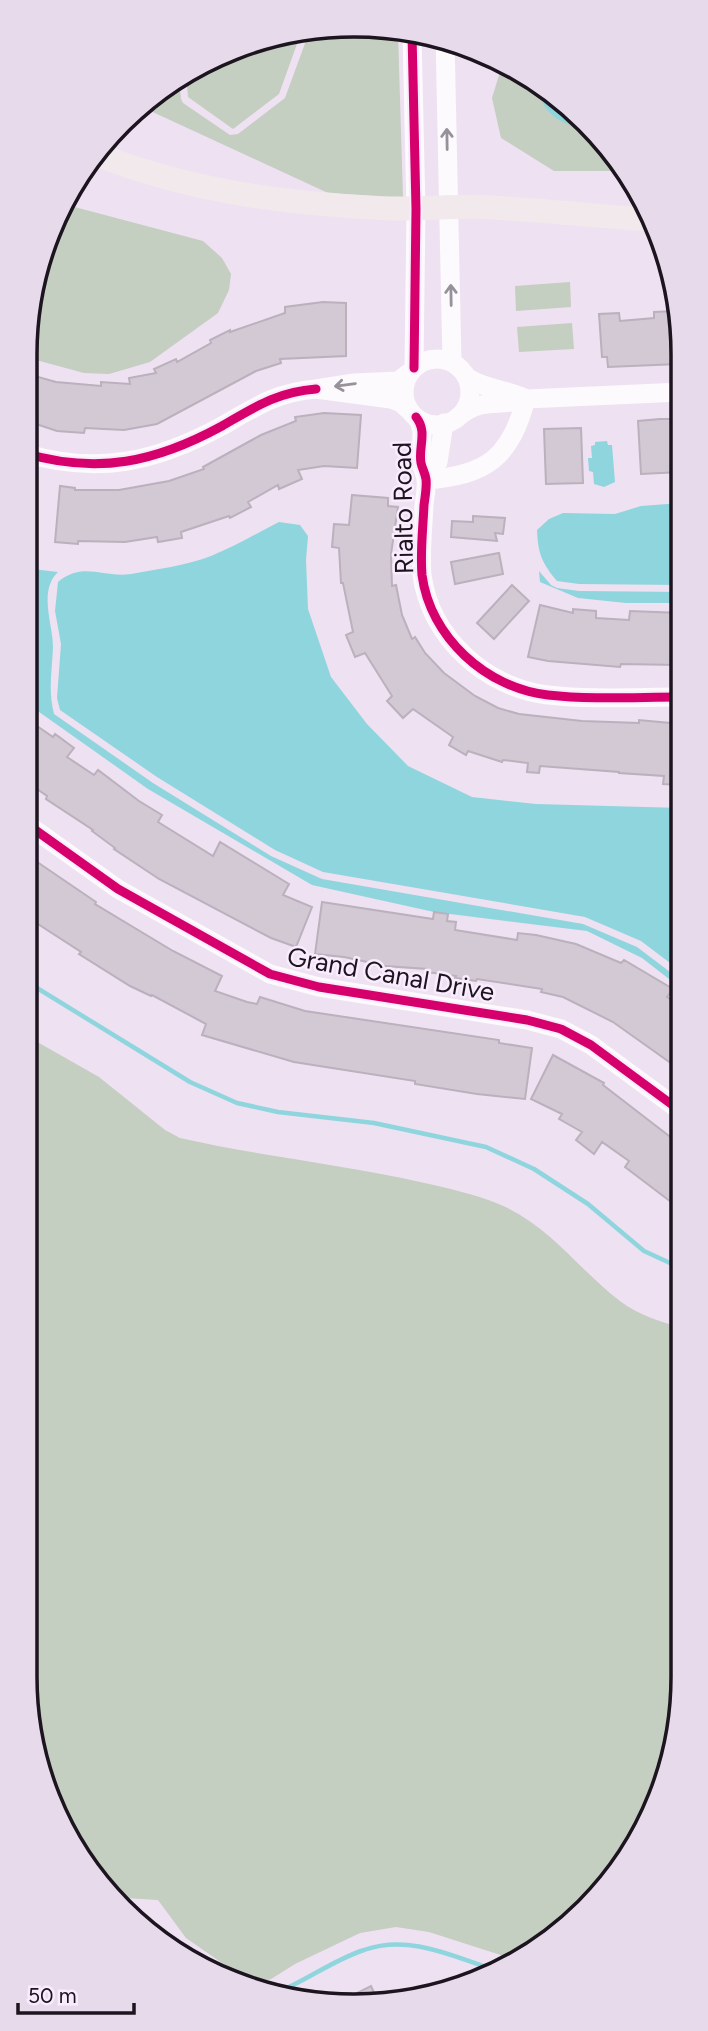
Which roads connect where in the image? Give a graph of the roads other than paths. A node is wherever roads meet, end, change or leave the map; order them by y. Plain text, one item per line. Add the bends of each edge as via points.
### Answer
1 (412, 42) edge
2 (445, 51) edge
3 (445, 66) junction
4 (412, 68) junction
5 (105, 157) edge
6 (450, 207) junction
7 (415, 209) junction
8 (641, 219) edge
9 (459, 369) junction
10 (412, 370) junction
11 (316, 389) junction
12 (671, 392) edge
13 (526, 399) junction
14 (413, 414) junction
15 (451, 420) junction
16 (37, 456) edge
17 (426, 480) junction
18 (671, 698) edge
19 (37, 831) edge
20 (671, 1104) edge

1 - 4 street
2 - 3 street
3 - 4 street
6 -> 3 street
4 - 7 street
5 - 7 main road via 153,175 229,192
6 - 7 main road
6 - 8 main road
9 -> 6 street
7 - 10 street
9 - 10 street via 432,359
9 - 13 street via 475,383
9 - 15 street via 469,397 465,408
10 -> 11 street via 398,381
10 - 14 street via 404,388
11 - 14 street via 391,399
11 - 16 street via 275,396 189,443 149,457 85,464
12 - 13 street
13 - 15 street via 478,404
13 - 17 street via 519,426 492,461 450,478
14 - 15 street via 431,424
14 - 17 street, Rialto Road via 423,431 421,461
15 - 17 street, Rialto Road via 438,461
17 - 18 street, Rialto Road via 424,586 442,628 466,657 492,676 533,692
19 - 20 street, Grand Canal Drive via 118,890 270,974 543,1023 591,1045

